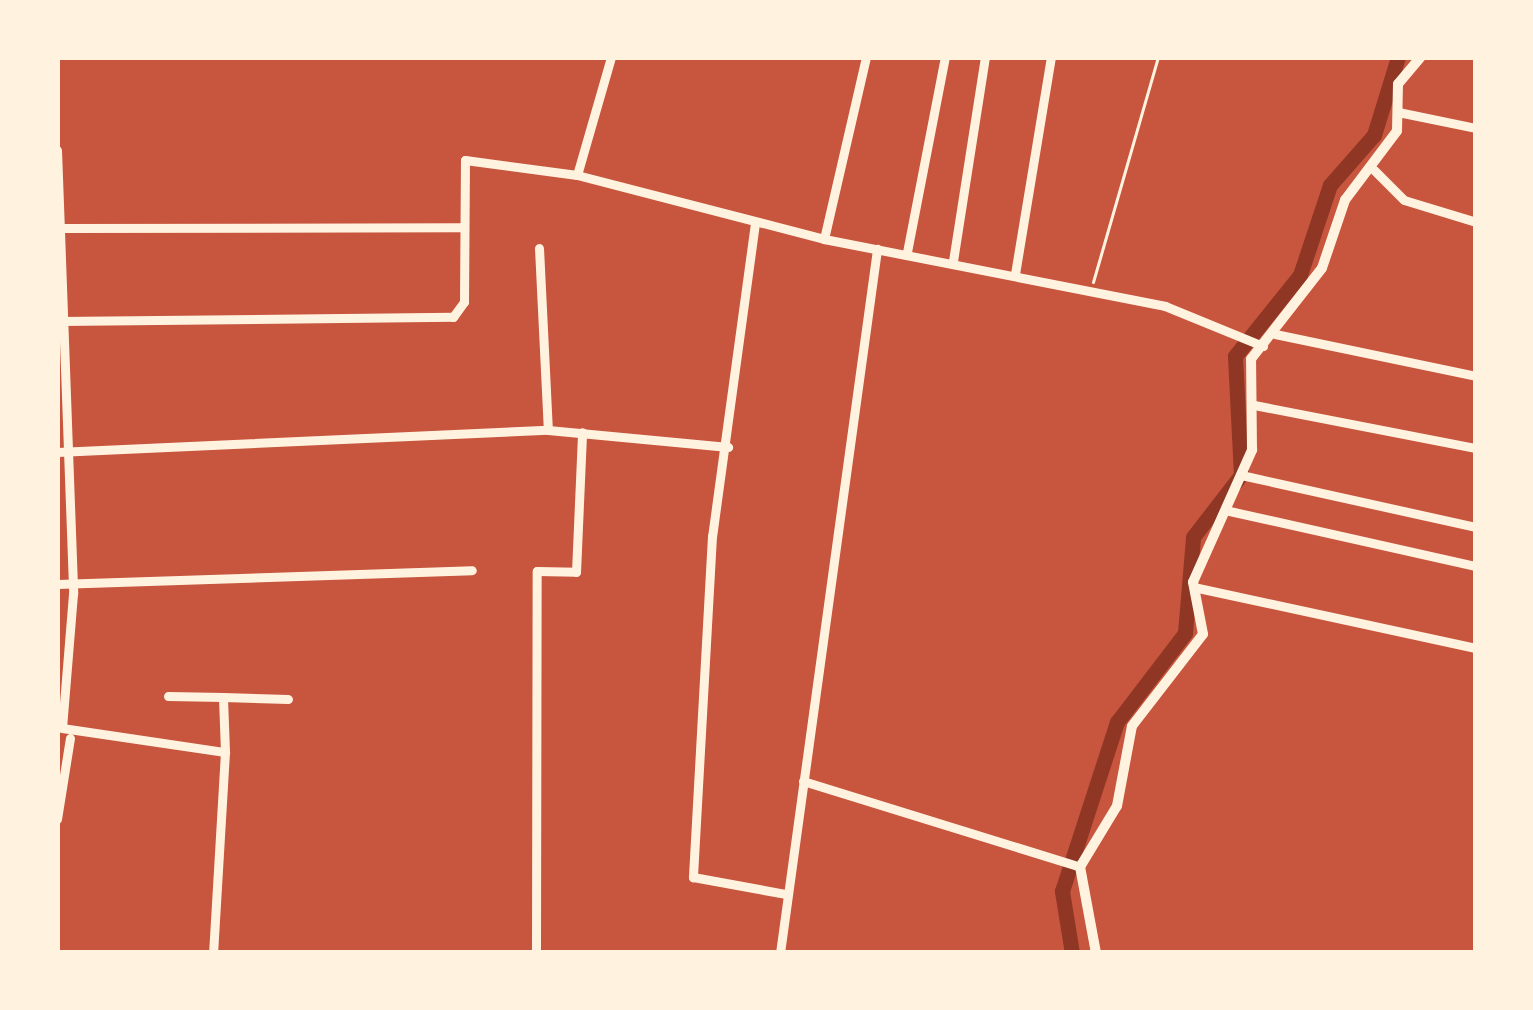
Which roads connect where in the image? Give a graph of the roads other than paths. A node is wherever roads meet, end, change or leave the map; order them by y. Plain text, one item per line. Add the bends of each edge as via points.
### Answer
1 (611, 57) edge
2 (866, 57) edge
3 (945, 57) edge
4 (985, 57) edge
5 (1051, 57) edge
6 (1421, 57) edge
7 (1398, 112) junction
8 (1476, 128) edge
9 (57, 150) edge
10 (1374, 170) junction
11 (577, 175) junction
12 (755, 223) junction
13 (1476, 223) edge
14 (60, 227) junction
15 (463, 227) junction
16 (824, 238) junction
17 (539, 248) dead end
18 (877, 249) junction
19 (907, 252) junction
20 (952, 261) junction
21 (1015, 274) junction
22 (59, 321) edge
23 (1275, 334) junction
24 (1264, 346) junction
25 (1476, 376) edge
26 (1254, 406) junction
27 (548, 430) junction
28 (583, 433) junction
29 (728, 447) junction
30 (1476, 448) edge
31 (63, 452) edge
32 (1241, 475) junction
33 (1225, 509) junction
34 (1476, 527) edge
35 (1476, 566) edge
36 (472, 570) dead end
37 (57, 584) edge
38 (73, 584) junction
39 (1198, 588) junction
40 (1476, 648) edge
41 (168, 696) dead end
42 (223, 698) junction
43 (288, 699) dead end
44 (70, 738) junction
45 (225, 752) junction
46 (803, 781) junction
47 (57, 819) edge
48 (1079, 867) junction
49 (786, 894) junction
50 (214, 953) edge
51 (536, 953) edge
52 (780, 953) edge
53 (1096, 953) edge

1 - 11 street
2 - 16 street
3 - 19 street
4 - 20 street
5 - 21 street
6 - 7 street via 1398,84
7 - 8 street
7 - 10 street
9 - 14 street
10 - 13 street via 1405,200
10 - 23 street via 1345,200 1322,268
11 - 12 street
11 - 15 street via 465,160
12 - 16 street
12 - 29 street
14 - 15 street
14 - 22 street
15 - 22 street via 464,302 453,317
16 - 18 street
17 - 27 street
18 - 19 street
18 - 46 street
19 - 20 street
20 - 21 street
21 - 24 street
22 - 31 street
23 - 24 street
23 - 25 street
24 - 26 street via 1251,359
26 - 30 street
26 - 32 street
27 - 28 street
27 - 31 street
28 - 29 street
28 - 51 street via 575,572 537,571
29 - 49 street via 712,536 693,877
31 - 38 street
32 - 33 street
32 - 34 street
33 - 35 street
33 - 39 street via 1202,548
36 - 38 street
37 - 38 street
38 - 44 street via 61,708
39 - 40 street
39 - 48 street via 1203,634 1132,726 1117,806
41 - 42 street
42 - 43 street
42 - 45 street
44 - 45 street
44 - 47 street
45 - 50 street
46 - 48 street
46 - 49 street
48 - 53 street
49 - 52 street

